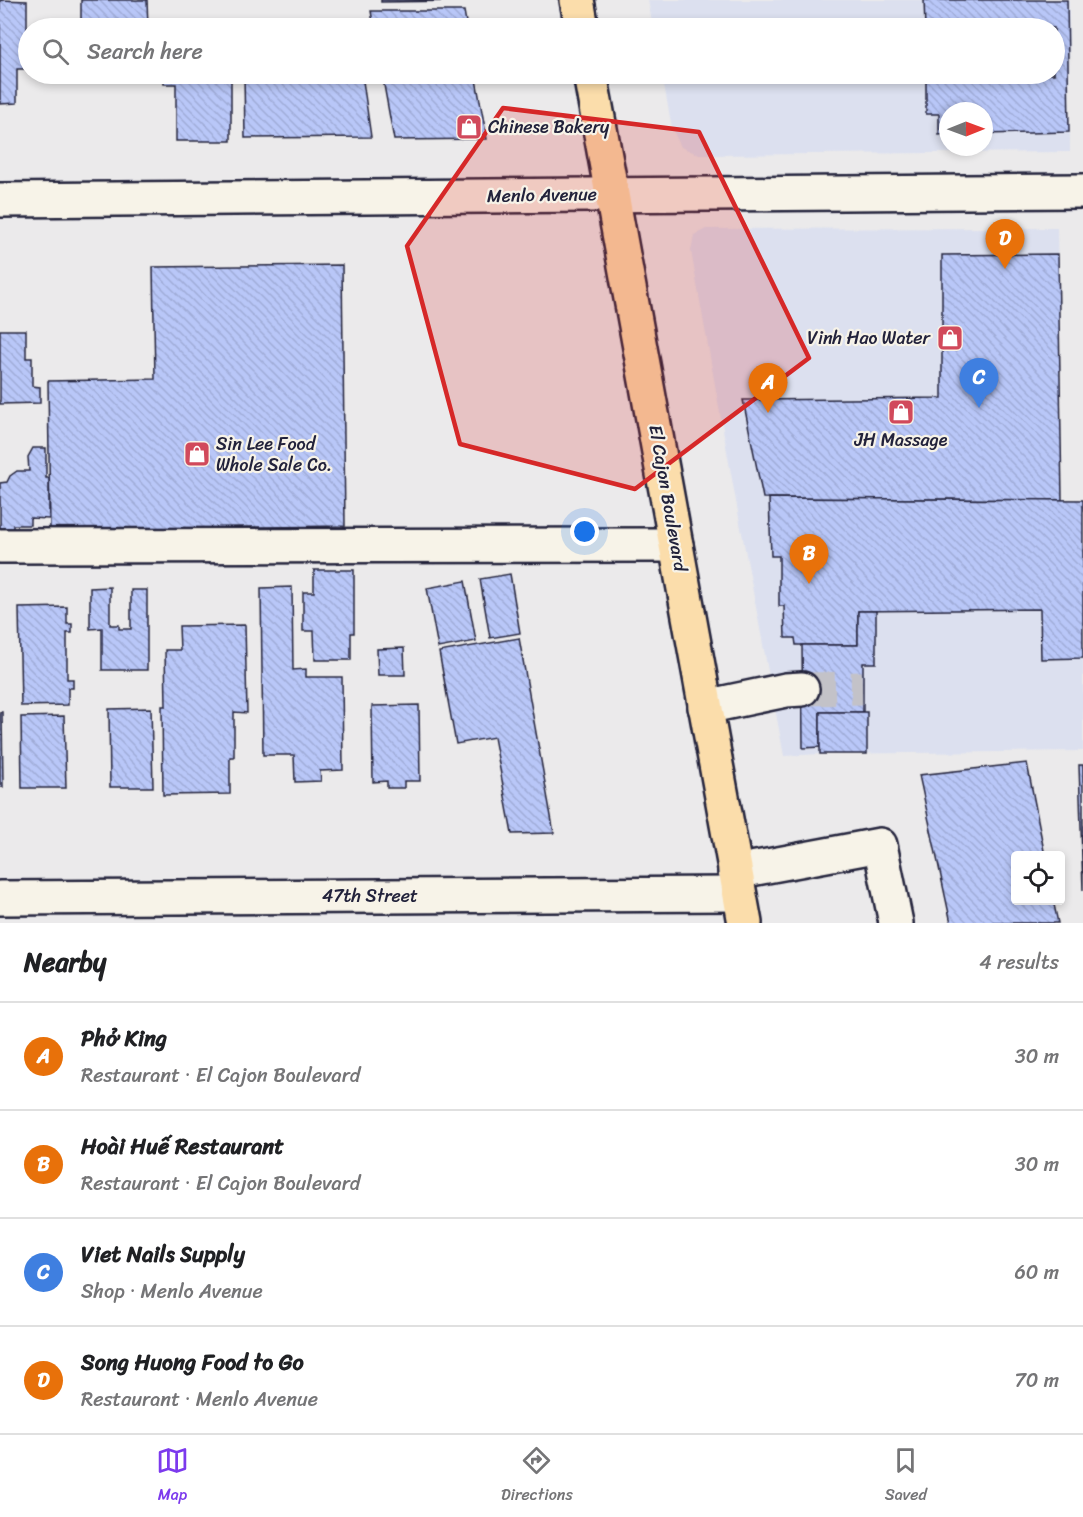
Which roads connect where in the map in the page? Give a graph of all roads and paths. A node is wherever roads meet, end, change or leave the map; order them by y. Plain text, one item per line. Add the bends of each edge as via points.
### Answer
1 (577, 0) edge
2 (580, 18) edge
3 (592, 84) edge
4 (1083, 191) edge
5 (612, 195) junction
6 (0, 200) edge
7 (676, 545) junction
8 (0, 546) edge
9 (802, 689) tunnel mouth
10 (705, 707) junction
11 (740, 896) edge
12 (0, 898) edge
13 (896, 923) edge

1 - 2 main road
3 - 5 main road, El Cajon Boulevard
4 - 5 street, Menlo Avenue
5 - 6 street, Menlo Avenue
5 - 7 main road, El Cajon Boulevard
7 - 8 street
7 - 10 main road, El Cajon Boulevard
9 - 10 street
10 - 11 main road, El Cajon Boulevard
11 - 12 street, 47th Street
11 - 13 street, 47th Street via 880,845

